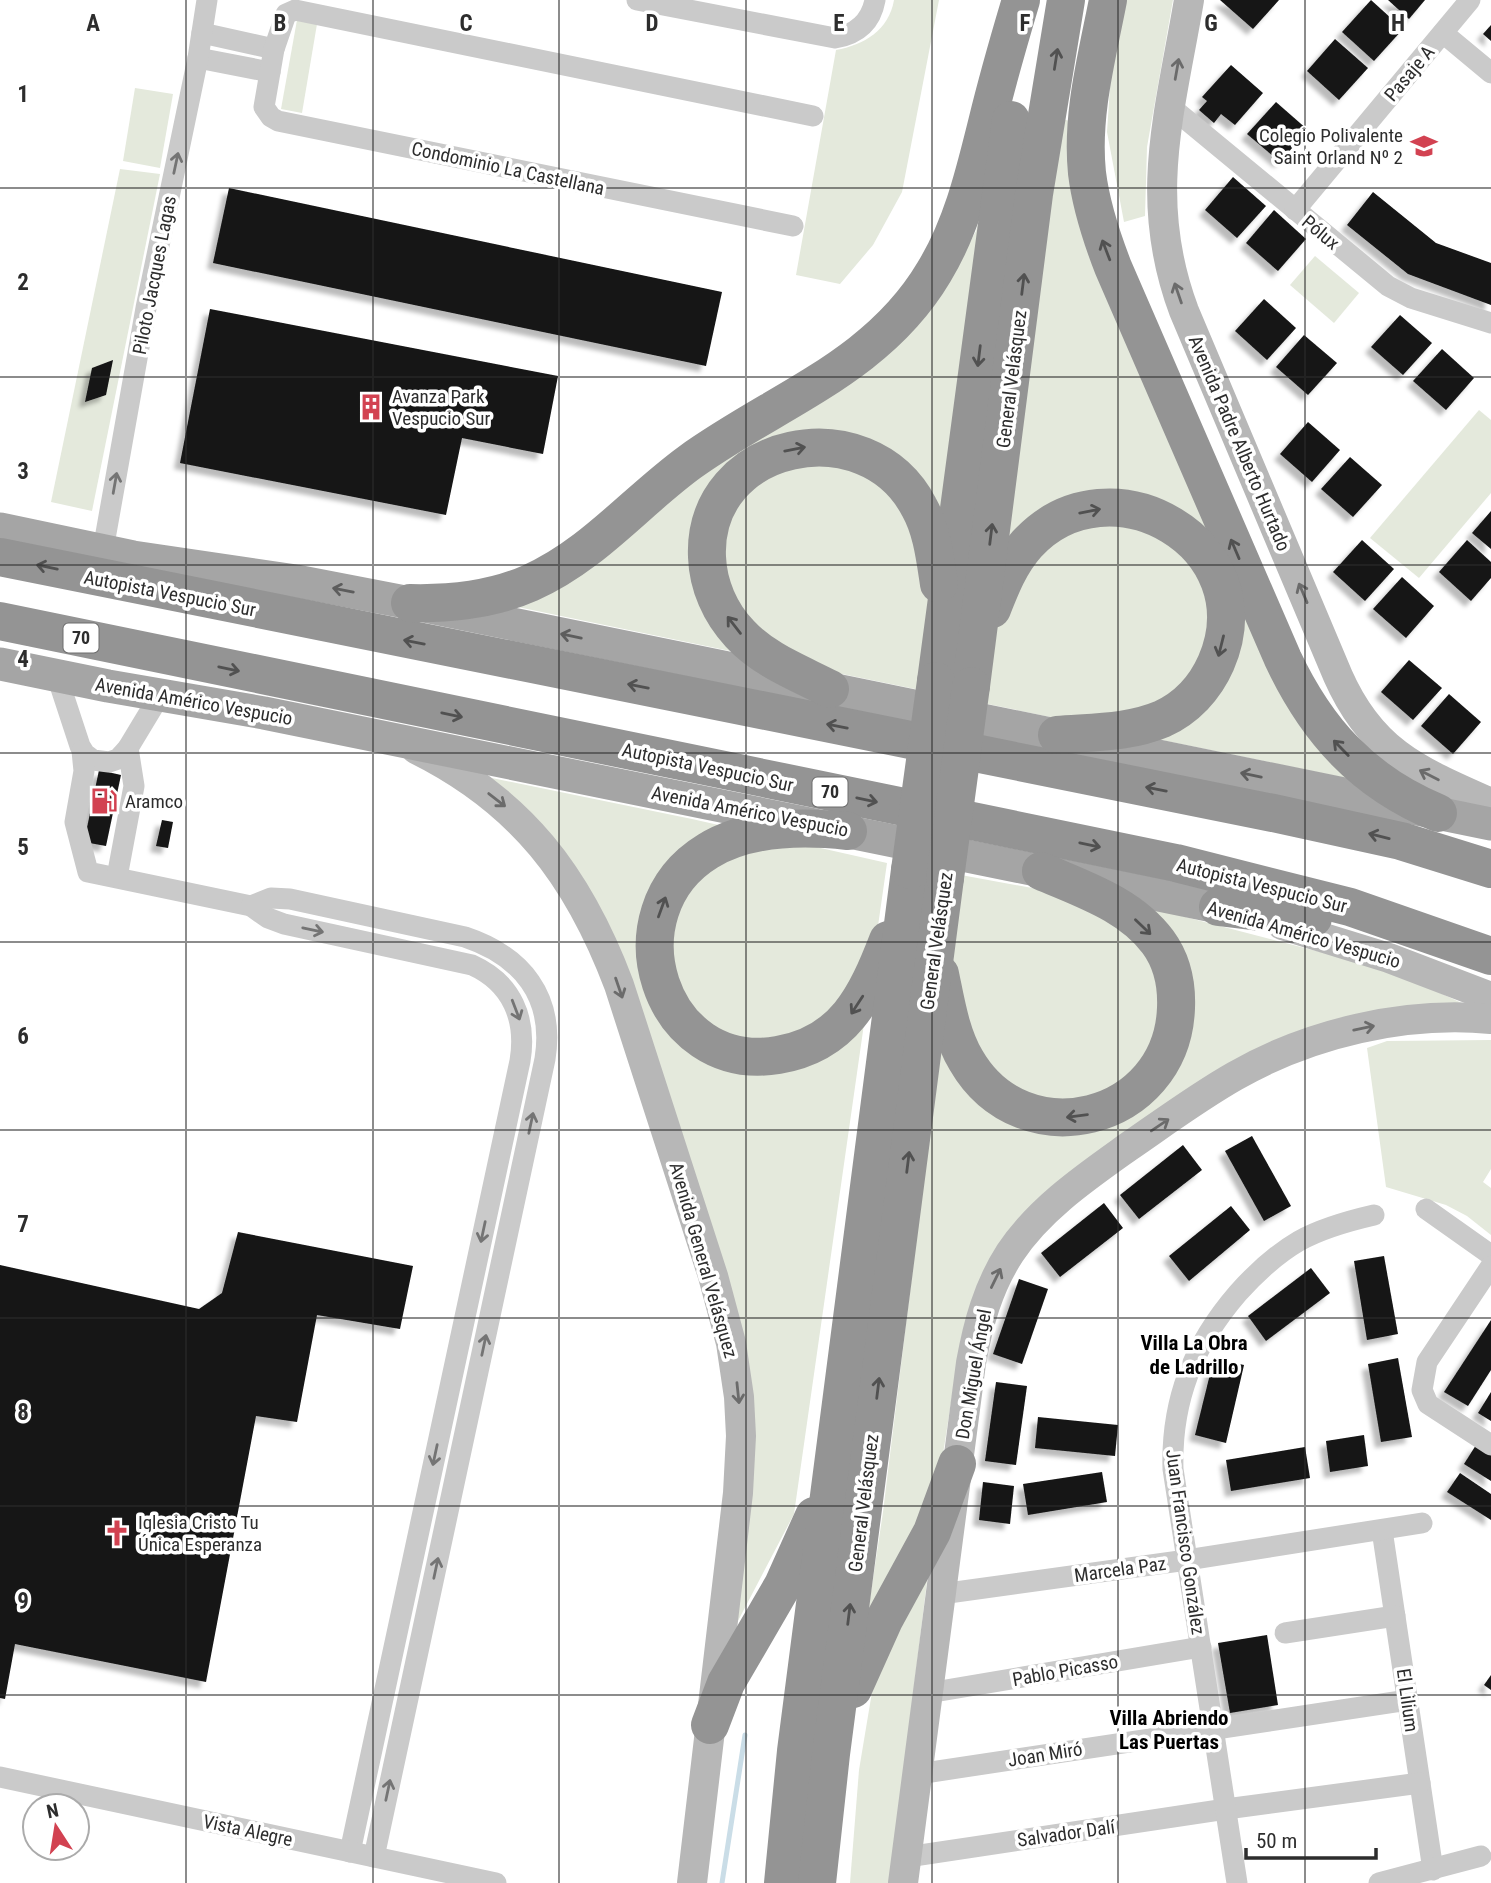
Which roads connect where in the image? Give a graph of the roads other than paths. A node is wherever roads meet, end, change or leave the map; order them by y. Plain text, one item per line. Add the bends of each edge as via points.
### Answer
1 (208, 0) edge
2 (637, 0) edge
3 (875, 0) edge
4 (1021, 0) edge
5 (1030, 0) edge
6 (1066, 0) edge
7 (1108, 0) edge
8 (1189, 0) edge
9 (1470, 0) edge
10 (202, 33) junction
11 (1443, 33) junction
12 (274, 49) junction
13 (198, 58) junction
14 (270, 72) junction
15 (1491, 73) edge
16 (1171, 107) junction
17 (813, 116) dead end
18 (1295, 210) junction
19 (793, 226) dead end
20 (1491, 323) edge
21 (0, 529) edge
22 (103, 550) junction
23 (0, 557) edge
24 (410, 603) junction
25 (0, 621) edge
26 (944, 624) junction
27 (0, 664) edge
28 (961, 672) junction
29 (57, 676) junction
30 (830, 689) junction
31 (160, 695) junction
32 (1057, 735) junction
33 (396, 740) junction
34 (128, 748) junction
35 (82, 751) junction
36 (1491, 803) edge
37 (1438, 813) junction
38 (1491, 824) edge
39 (848, 831) junction
40 (1491, 869) edge
41 (1041, 871) junction
42 (921, 874) junction
43 (117, 877) junction
44 (251, 906) junction
45 (1218, 907) junction
46 (465, 937) junction
47 (936, 946) junction
48 (1491, 956) edge
49 (462, 962) junction
50 (1491, 965) edge
51 (1491, 997) edge
52 (1491, 1019) edge
53 (1426, 1209) dead end
54 (1374, 1215) dead end
55 (1491, 1255) edge
56 (1491, 1266) edge
57 (1491, 1445) edge
58 (836, 1447) junction
59 (957, 1464) junction
60 (1422, 1523) dead end
61 (1382, 1530) junction
62 (1187, 1560) junction
63 (941, 1594) junction
64 (1395, 1616) junction
65 (1285, 1633) dead end
66 (1201, 1647) junction
67 (929, 1693) junction
68 (1408, 1700) junction
69 (710, 1725) junction
70 (1213, 1728) junction
71 (831, 1754) junction
72 (918, 1774) junction
73 (0, 1777) edge
74 (1420, 1783) junction
75 (1226, 1809) junction
76 (350, 1852) junction
77 (1481, 1856) dead end
78 (374, 1857) junction
79 (905, 1870) edge
80 (1433, 1870) junction
81 (496, 1883) edge
82 (692, 1883) edge
83 (783, 1883) edge
84 (817, 1883) edge
85 (1237, 1883) edge
86 (1379, 1883) edge

1 - 10 street, Piloto Jacques Lagas
2 - 3 street via 825,38 845,37 861,28
4 - 24 highway via 962,214 933,274 893,326 840,370 695,458 601,539 554,570 496,595 448,603
5 -> 26 highway, General Velásquez via 1000,191
28 -> 6 highway, General Velásquez
37 -> 7 highway via 1405,798 1359,765 1308,707 1277,647 1113,267 1094,211 1086,142
16 -> 8 street, Avenida Padre Alberto Hurtado
9 - 11 street, Pasaje A
10 - 12 street
10 - 13 street, Piloto Jacques Lagas
11 - 15 street
11 - 18 street, Pasaje A
12 - 14 street, Condominio La Castellana
12 - 17 street, Condominio La Castellana via 286,13 295,10
13 - 14 street
22 -> 13 street, Piloto Jacques Lagas via 146,307
14 - 19 street, Condominio La Castellana via 264,107 278,121
16 - 18 street, Pólux
36 -> 16 street, Avenida Padre Alberto Hurtado via 1427,775 1390,750 1363,721 1345,692 1176,288 1164,241 1161,193
18 - 20 street, Pólux via 1396,291
21 - 22 main road
24 -> 22 main road
40 -> 23 highway, Autopista Vespucio Sur via 1401,841 1297,818
30 -> 24 main road
25 -> 48 highway, Autopista Vespucio Sur / 70 via 1176,863 1350,907
26 - 28 highway, General Velásquez
30 -> 26 highway via 750,643 722,609 710,581 707,542 717,508 733,485 760,462 794,449 823,447 866,456 891,471 912,494 926,524
27 - 29 main road, Avenida Américo Vespucio
28 -> 32 highway via 1009,568 1029,542 1053,523 1098,509 1128,509 1170,523 1196,542 1213,566 1225,606 1219,655 1204,685 1183,706 1149,723
28 - 42 highway, General Velásquez, bridge
29 - 31 main road, Avenida Américo Vespucio
29 - 35 street
30 - 32 main road
31 - 33 main road, Avenida Américo Vespucio
31 - 34 street
37 -> 32 main road
33 - 39 main road, Avenida Américo Vespucio
33 -> 69 street, Avenida General Velásquez via 458,772 512,812 544,846 578,895 619,985 713,1276 734,1361 741,1436
34 - 35 street via 109,762 93,760
34 - 43 street via 134,786
35 - 43 street via 85,771 75,822 89,872
37 - 38 main road
39 - 41 main road, Avenida Américo Vespucio
42 -> 39 highway via 873,975 852,1013 834,1033 799,1051 760,1057 721,1049 698,1037 667,1000 654,961 657,921 673,884 695,860 733,839 797,829
41 - 45 main road, Avenida Américo Vespucio
41 -> 47 highway via 1127,912 1157,941 1169,962 1177,1000 1174,1029 1163,1060 1136,1093 1094,1114 1061,1118 1030,1113 994,1094 980,1081 959,1046
42 - 47 highway, General Velásquez
42 - 58 highway, General Velásquez
43 - 44 street
44 - 46 street via 271,898 290,899
44 -> 49 street via 284,924
45 - 50 highway via 1330,922
45 - 51 street, Avenida Américo Vespucio via 1334,940
46 - 49 street
78 -> 46 street via 547,1047 544,1012 528,979 500,952
71 -> 47 highway, General Velásquez
49 -> 76 street via 491,975 508,992 518,1012 522,1047
59 -> 52 street, Don Miguel Ángel via 984,1308 1011,1252 1052,1206 1194,1101 1272,1057 1367,1027 1426,1019
53 - 55 street
54 - 62 street, Juan Francisco González via 1323,1230 1283,1251 1248,1281 1201,1343 1178,1401 1172,1446
56 - 57 street via 1427,1362 1422,1390 1428,1404
58 - 69 highway via 792,1569 730,1675
58 - 83 highway, General Velásquez
59 - 63 street, Don Miguel Ángel
59 - 71 highway via 932,1532 870,1648
60 - 61 street, Marcela Paz
61 - 62 street, Marcela Paz
61 - 64 street, El Lilium
62 - 63 street, Marcela Paz
62 - 66 street, Juan Francisco González
63 - 67 street, Don Miguel Ángel
64 - 65 street
64 - 68 street, El Lilium
66 - 67 street, Pablo Picasso
66 - 70 street, Juan Francisco González
67 - 72 street, Don Miguel Ángel
68 - 70 street, Joan Miró
68 - 74 street, El Lilium
69 - 82 street, Avenida General Velásquez
70 - 72 street, Joan Miró
70 - 75 street, Juan Francisco González
71 - 84 highway, General Velásquez
72 - 79 street, Don Miguel Ángel
73 - 76 street, Vista Alegre
74 - 75 street, Salvador Dalí
74 - 80 street, El Lilium
75 - 79 street, Salvador Dalí
75 - 85 street, Juan Francisco González
76 - 78 street, Vista Alegre
77 - 80 street
78 - 81 street, Vista Alegre
80 - 86 street

